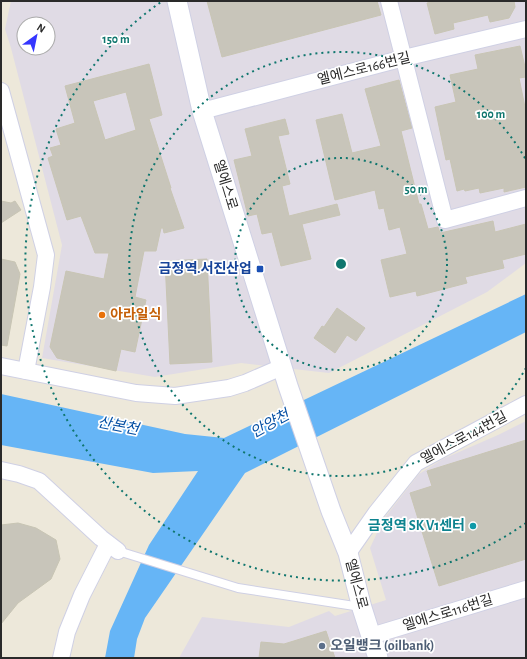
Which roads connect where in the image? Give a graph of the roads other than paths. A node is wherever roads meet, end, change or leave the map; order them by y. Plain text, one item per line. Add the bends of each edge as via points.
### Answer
1 (177, 1) edge
2 (389, 1) edge
3 (526, 29) edge
4 (404, 58) junction
5 (1, 91) edge
6 (202, 111) junction
7 (526, 198) edge
8 (1, 366) edge
9 (282, 367) junction
10 (26, 371) junction
11 (526, 404) edge
12 (1, 470) edge
13 (113, 547) junction
14 (348, 553) junction
15 (526, 589) edge
16 (362, 608) junction
17 (371, 636) junction
18 (61, 658) edge
19 (378, 658) edge

1 - 6 street, 엘에스로
2 - 4 street
3 - 4 street, 엘에스로166번길
4 - 6 street, 엘에스로166번길
4 - 7 street via 445,220
5 - 10 street via 46,255
6 - 9 street, 엘에스로
8 - 10 street
9 - 10 street via 229,388 175,396 136,393
9 - 14 street, 엘에스로
11 - 14 street, 엘에스로144번길 via 416,463
12 - 13 street via 38,481
13 - 16 lane via 238,588
13 - 18 street via 82,595 67,632
14 - 16 street, 엘에스로
15 - 17 street, 엘에스로116번길
16 - 17 street, 엘에스로
17 - 19 street, 엘에스로

